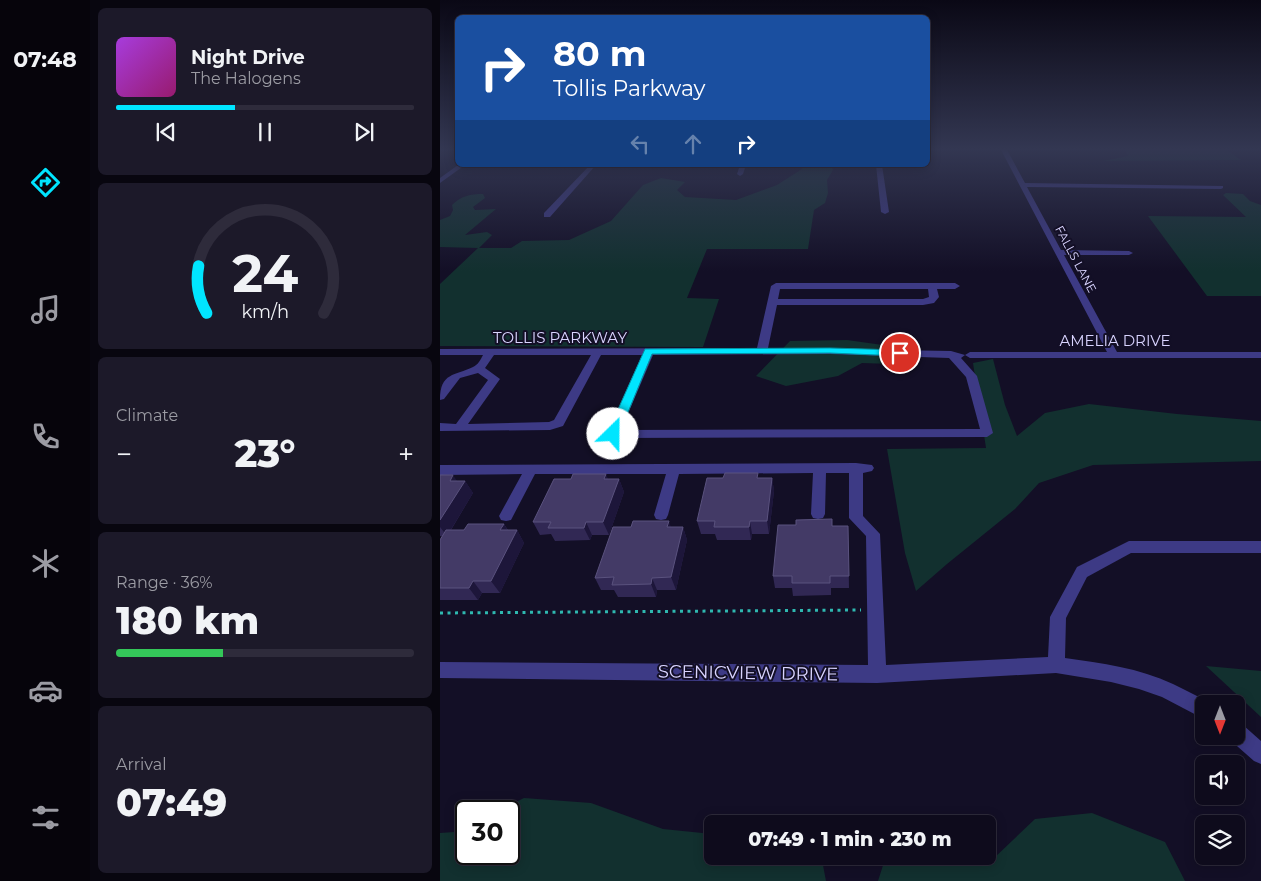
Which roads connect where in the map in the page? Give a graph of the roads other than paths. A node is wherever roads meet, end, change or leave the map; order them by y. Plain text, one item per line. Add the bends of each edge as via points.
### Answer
1 (571, 189) edge
2 (882, 189) edge
3 (1024, 189) edge
4 (885, 212) dead end
5 (547, 215) dead end
6 (1058, 252) junction
7 (1129, 253) dead end
8 (932, 286) junction
9 (955, 286) dead end
10 (772, 302) junction
11 (649, 351) junction
12 (762, 351) junction
13 (830, 351) joint
14 (440, 352) edge
15 (491, 352) junction
16 (598, 352) junction
17 (961, 354) junction
18 (1113, 354) junction
19 (1261, 355) edge
20 (479, 369) junction
21 (440, 396) edge
22 (440, 428) edge
23 (459, 428) junction
24 (820, 469) junction
25 (440, 470) edge
26 (531, 470) junction
27 (674, 470) junction
28 (818, 514) dead end
29 (661, 515) dead end
30 (506, 516) dead end
31 (1261, 547) edge
32 (1056, 665) junction
33 (440, 670) edge
34 (877, 674) junction
35 (1195, 705) edge
36 (1245, 740) edge
37 (1261, 754) edge

1 - 5 street
2 - 4 street
3 - 6 street, FALLS LANE
6 - 7 street
6 - 18 street, FALLS LANE
8 - 9 street
8 - 10 street via 776,286
8 - 10 street via 934,297 923,302
10 - 12 street
11 - 12 street, TOLLIS PARKWAY
11 - 16 street, TOLLIS PARKWAY
11 - 17 street via 613,434 987,434 971,376
12 - 13 street, TOLLIS PARKWAY
13 - 17 street, AMELIA DRIVE
14 - 15 street, TOLLIS PARKWAY
15 - 16 street, TOLLIS PARKWAY
15 - 20 street
16 - 23 street via 559,423 550,426
17 - 18 street, AMELIA DRIVE
18 - 19 street, AMELIA DRIVE
20 - 21 street via 456,376
20 - 23 street via 494,380
22 - 23 street
24 - 27 street
24 - 28 street
24 - 34 street via 861,468 856,518 873,534
25 - 26 street
26 - 27 street
26 - 30 street
27 - 29 street
31 - 32 street via 1129,547 1082,572 1058,617
32 - 34 street, SCENICVIEW DRIVE
32 - 35 street, SCENICVIEW DRIVE via 1139,680
33 - 34 street, SCENICVIEW DRIVE
36 - 37 street

